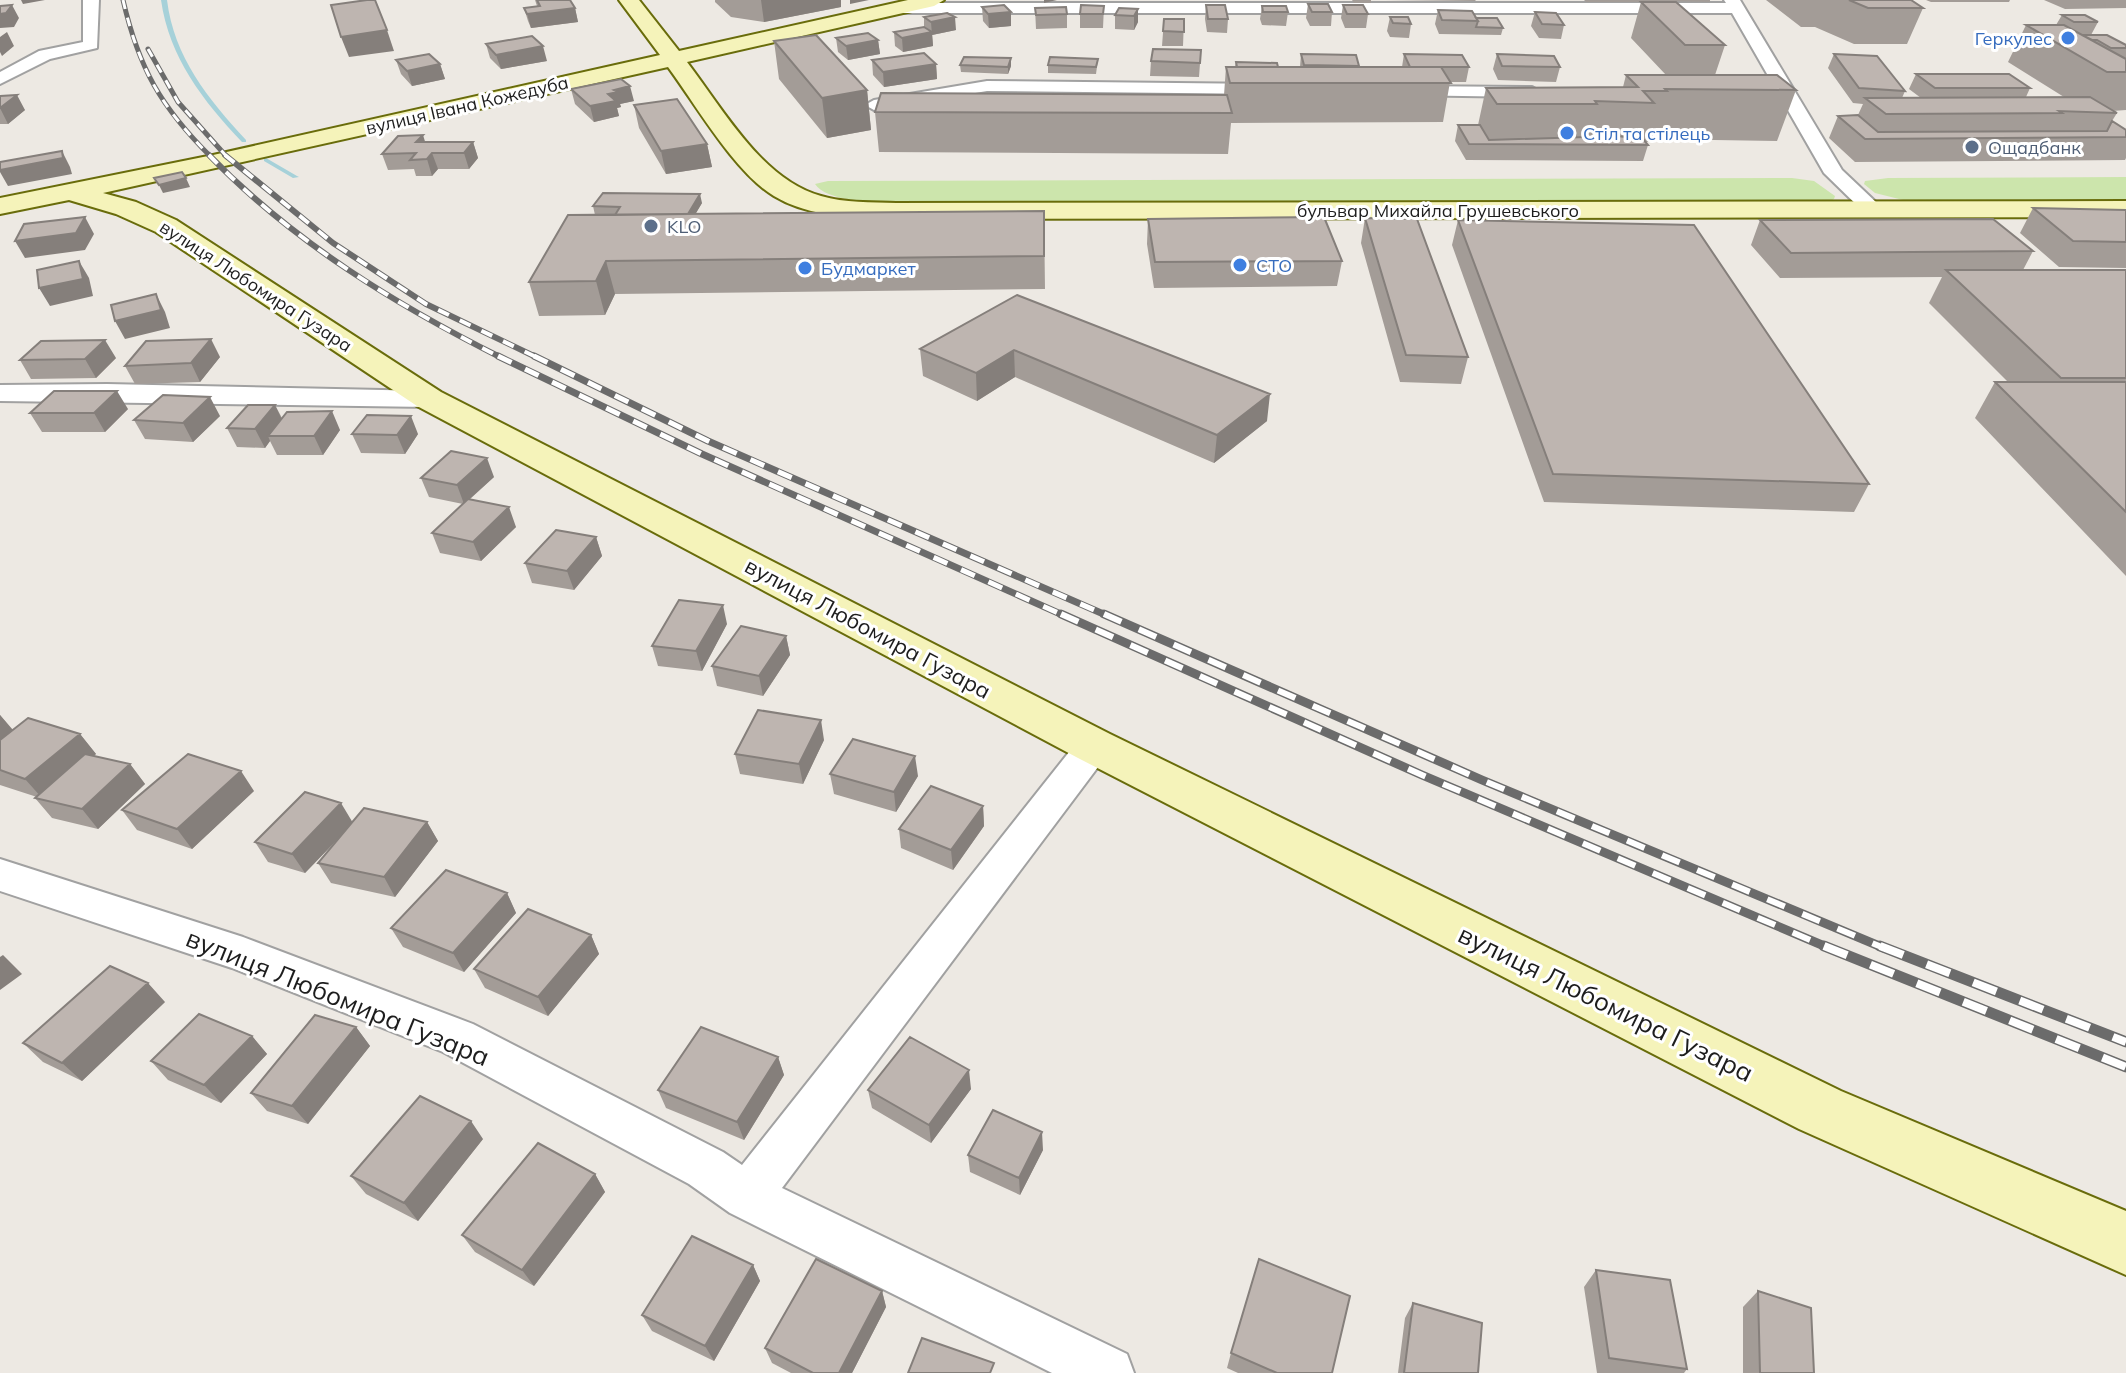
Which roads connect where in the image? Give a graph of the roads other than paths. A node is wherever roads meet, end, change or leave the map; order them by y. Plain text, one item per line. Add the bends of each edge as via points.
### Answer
1 (91, 0) edge
2 (629, 0) edge
3 (934, 0) edge
4 (1735, 4) edge
5 (898, 8) junction
6 (730, 45) junction
7 (670, 54) junction
8 (0, 79) edge
9 (1289, 89) edge
10 (1384, 91) edge
11 (1545, 92) edge
12 (1763, 95) dead end
13 (1787, 96) junction
14 (874, 105) edge
15 (73, 193) junction
16 (0, 206) edge
17 (1872, 209) junction
18 (2126, 209) edge
19 (0, 393) edge
20 (429, 399) junction
21 (1094, 746) junction
22 (0, 875) edge
23 (747, 1196) junction
24 (2126, 1243) edge
25 (1108, 1373) edge

1 - 8 street via 91,45 45,55
2 - 7 main road, бульвар Михайла Грушевського
3 - 5 main road
4 - 5 street
4 - 13 street
5 - 6 main road
6 - 7 main road via 691,44
6 - 7 main road via 708,49 687,64
7 - 15 main road, вулиця Івана Кожедуба
7 - 17 main road, бульвар Михайла Грушевського via 759,173 785,192 814,203 867,210
9 - 14 street via 987,86
10 - 11 street
12 - 13 street
13 - 17 street via 1834,173
15 - 16 main road, вулиця Івана Кожедуба
15 - 20 main road, вулиця Любомира Гузара via 166,226
17 - 18 main road, бульвар Михайла Грушевського
19 - 20 street, вулиця Любомира Гузара
20 - 21 main road, вулиця Любомира Гузара
21 - 23 street
21 - 24 main road, вулиця Любомира Гузара via 1820,1110
22 - 23 street, вулиця Любомира Гузара via 243,954 458,1038 706,1168
23 - 25 street, вулиця Любомира Гузара

